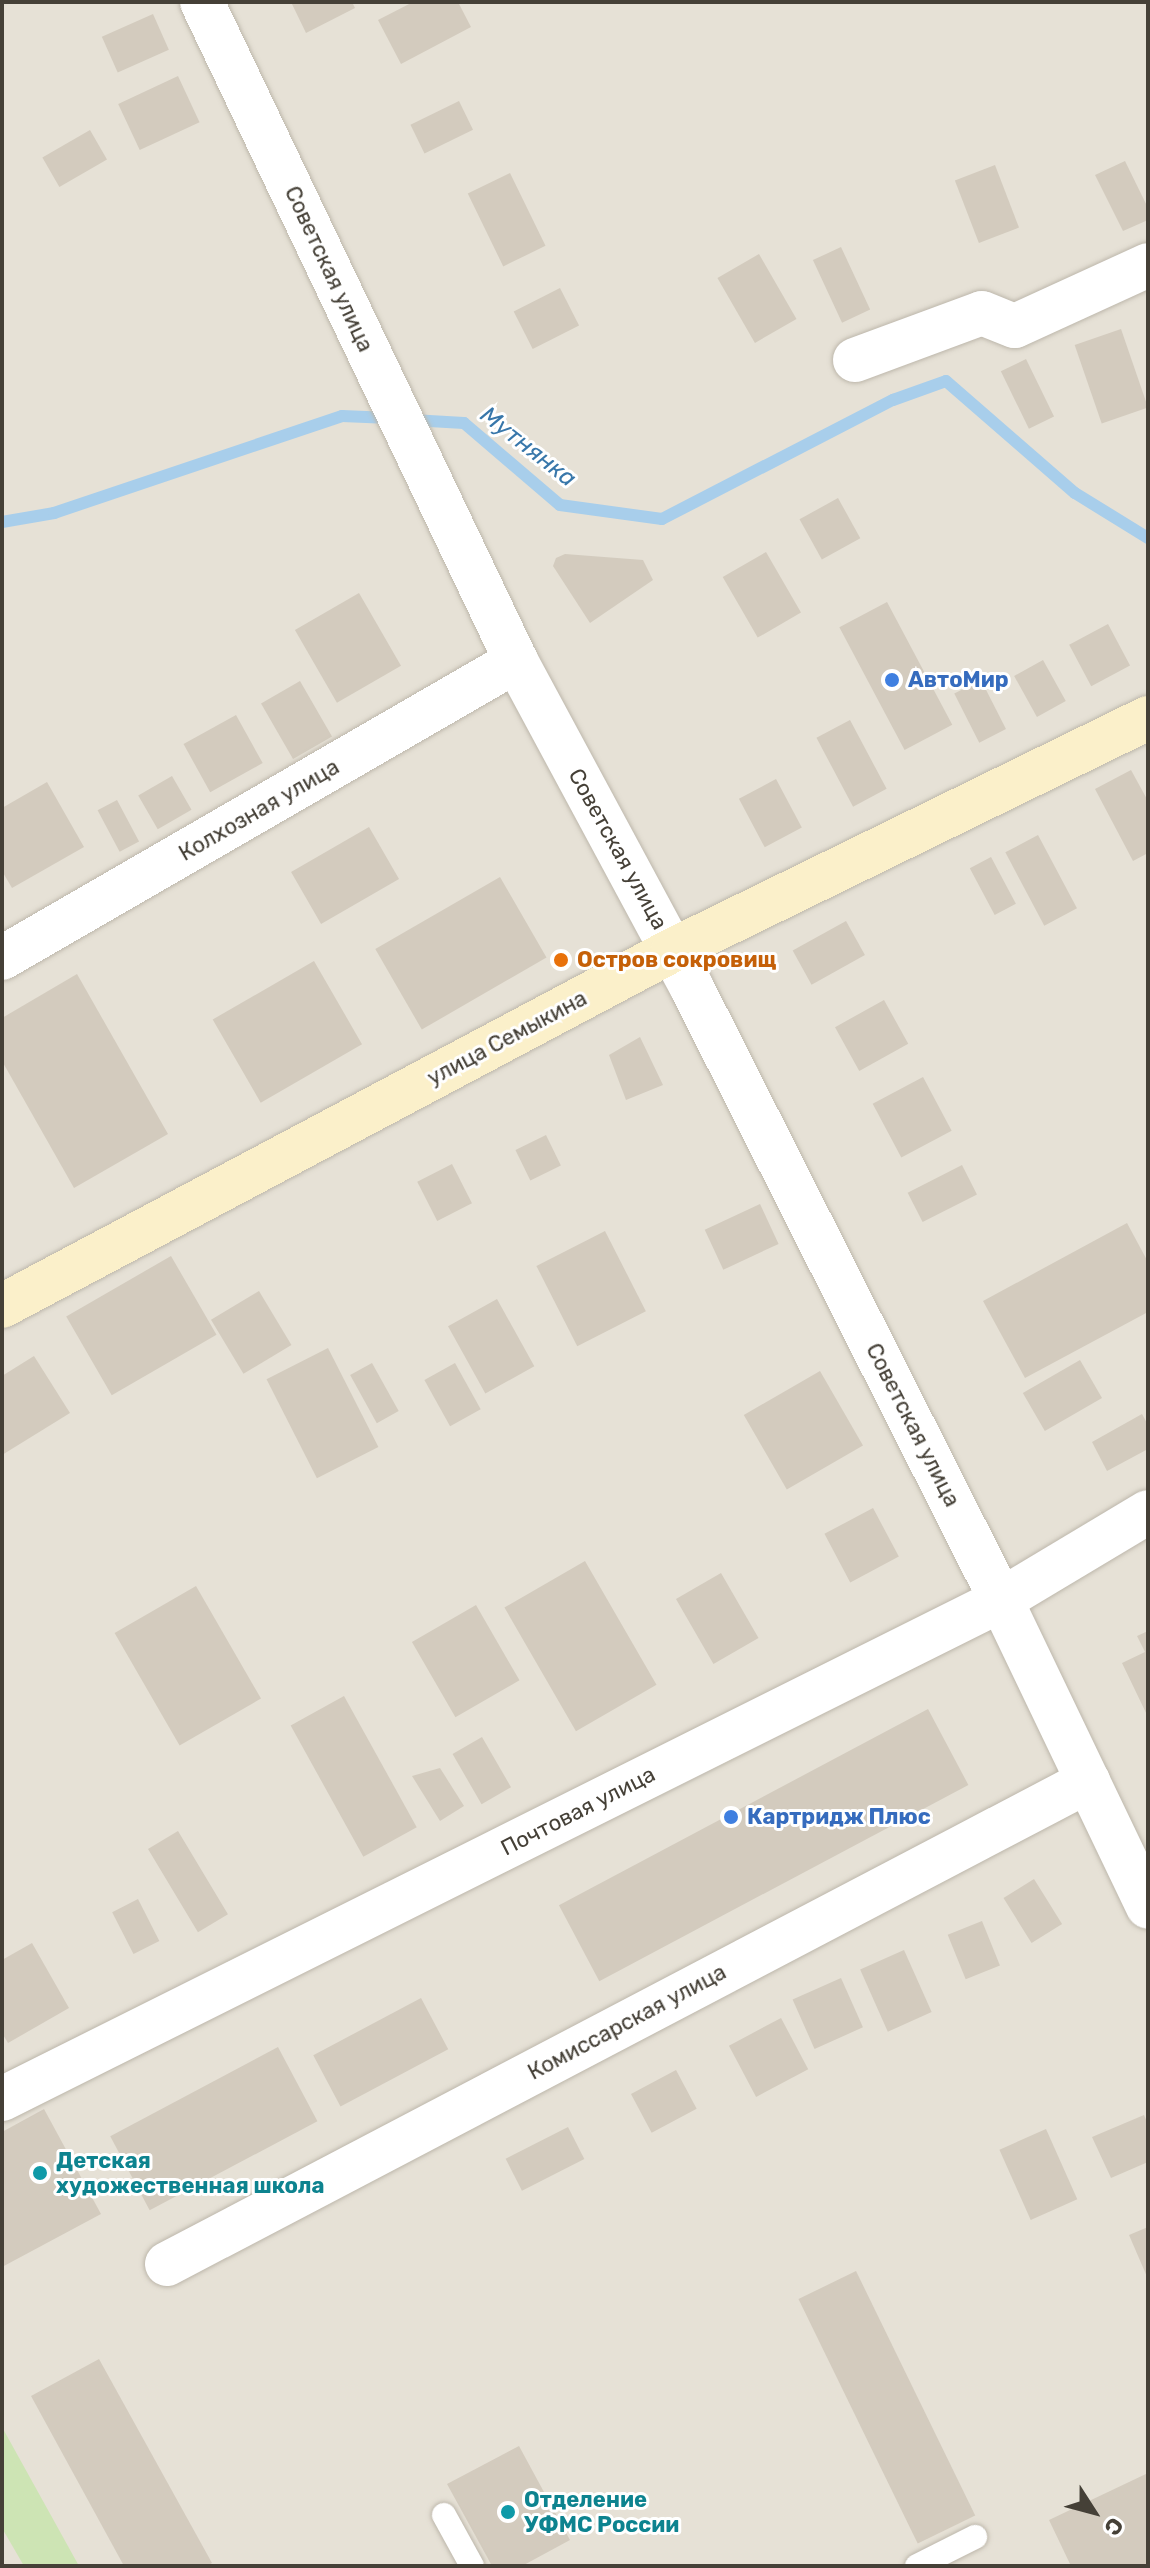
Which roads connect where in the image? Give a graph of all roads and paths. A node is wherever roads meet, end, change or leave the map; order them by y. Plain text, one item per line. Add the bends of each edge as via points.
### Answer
1 (202, 2) edge
2 (1148, 265) edge
3 (855, 360) dead end
4 (516, 661) junction
5 (1148, 718) edge
6 (673, 950) junction
7 (2, 958) edge
8 (2, 1306) edge
9 (1148, 1512) edge
10 (1001, 1600) junction
11 (1088, 1781) junction
12 (1148, 1907) edge
13 (2, 2099) edge
14 (167, 2264) dead end
15 (444, 2515) dead end
16 (975, 2537) dead end
17 (472, 2566) edge
18 (917, 2566) edge

1 - 4 street, Советская улица
2 - 3 street via 1015,326 982,313
4 - 6 street, Советская улица
4 - 7 street, Колхозная улица
5 - 6 main road, улица Семыкина
6 - 8 main road, улица Семыкина
6 - 10 street, Советская улица
9 - 10 street, Почтовая улица
10 - 11 street, Советская улица
10 - 13 street, Почтовая улица
11 - 12 street, Советская улица
11 - 14 street, Комиссарская улица
15 - 17 lane
16 - 18 lane

